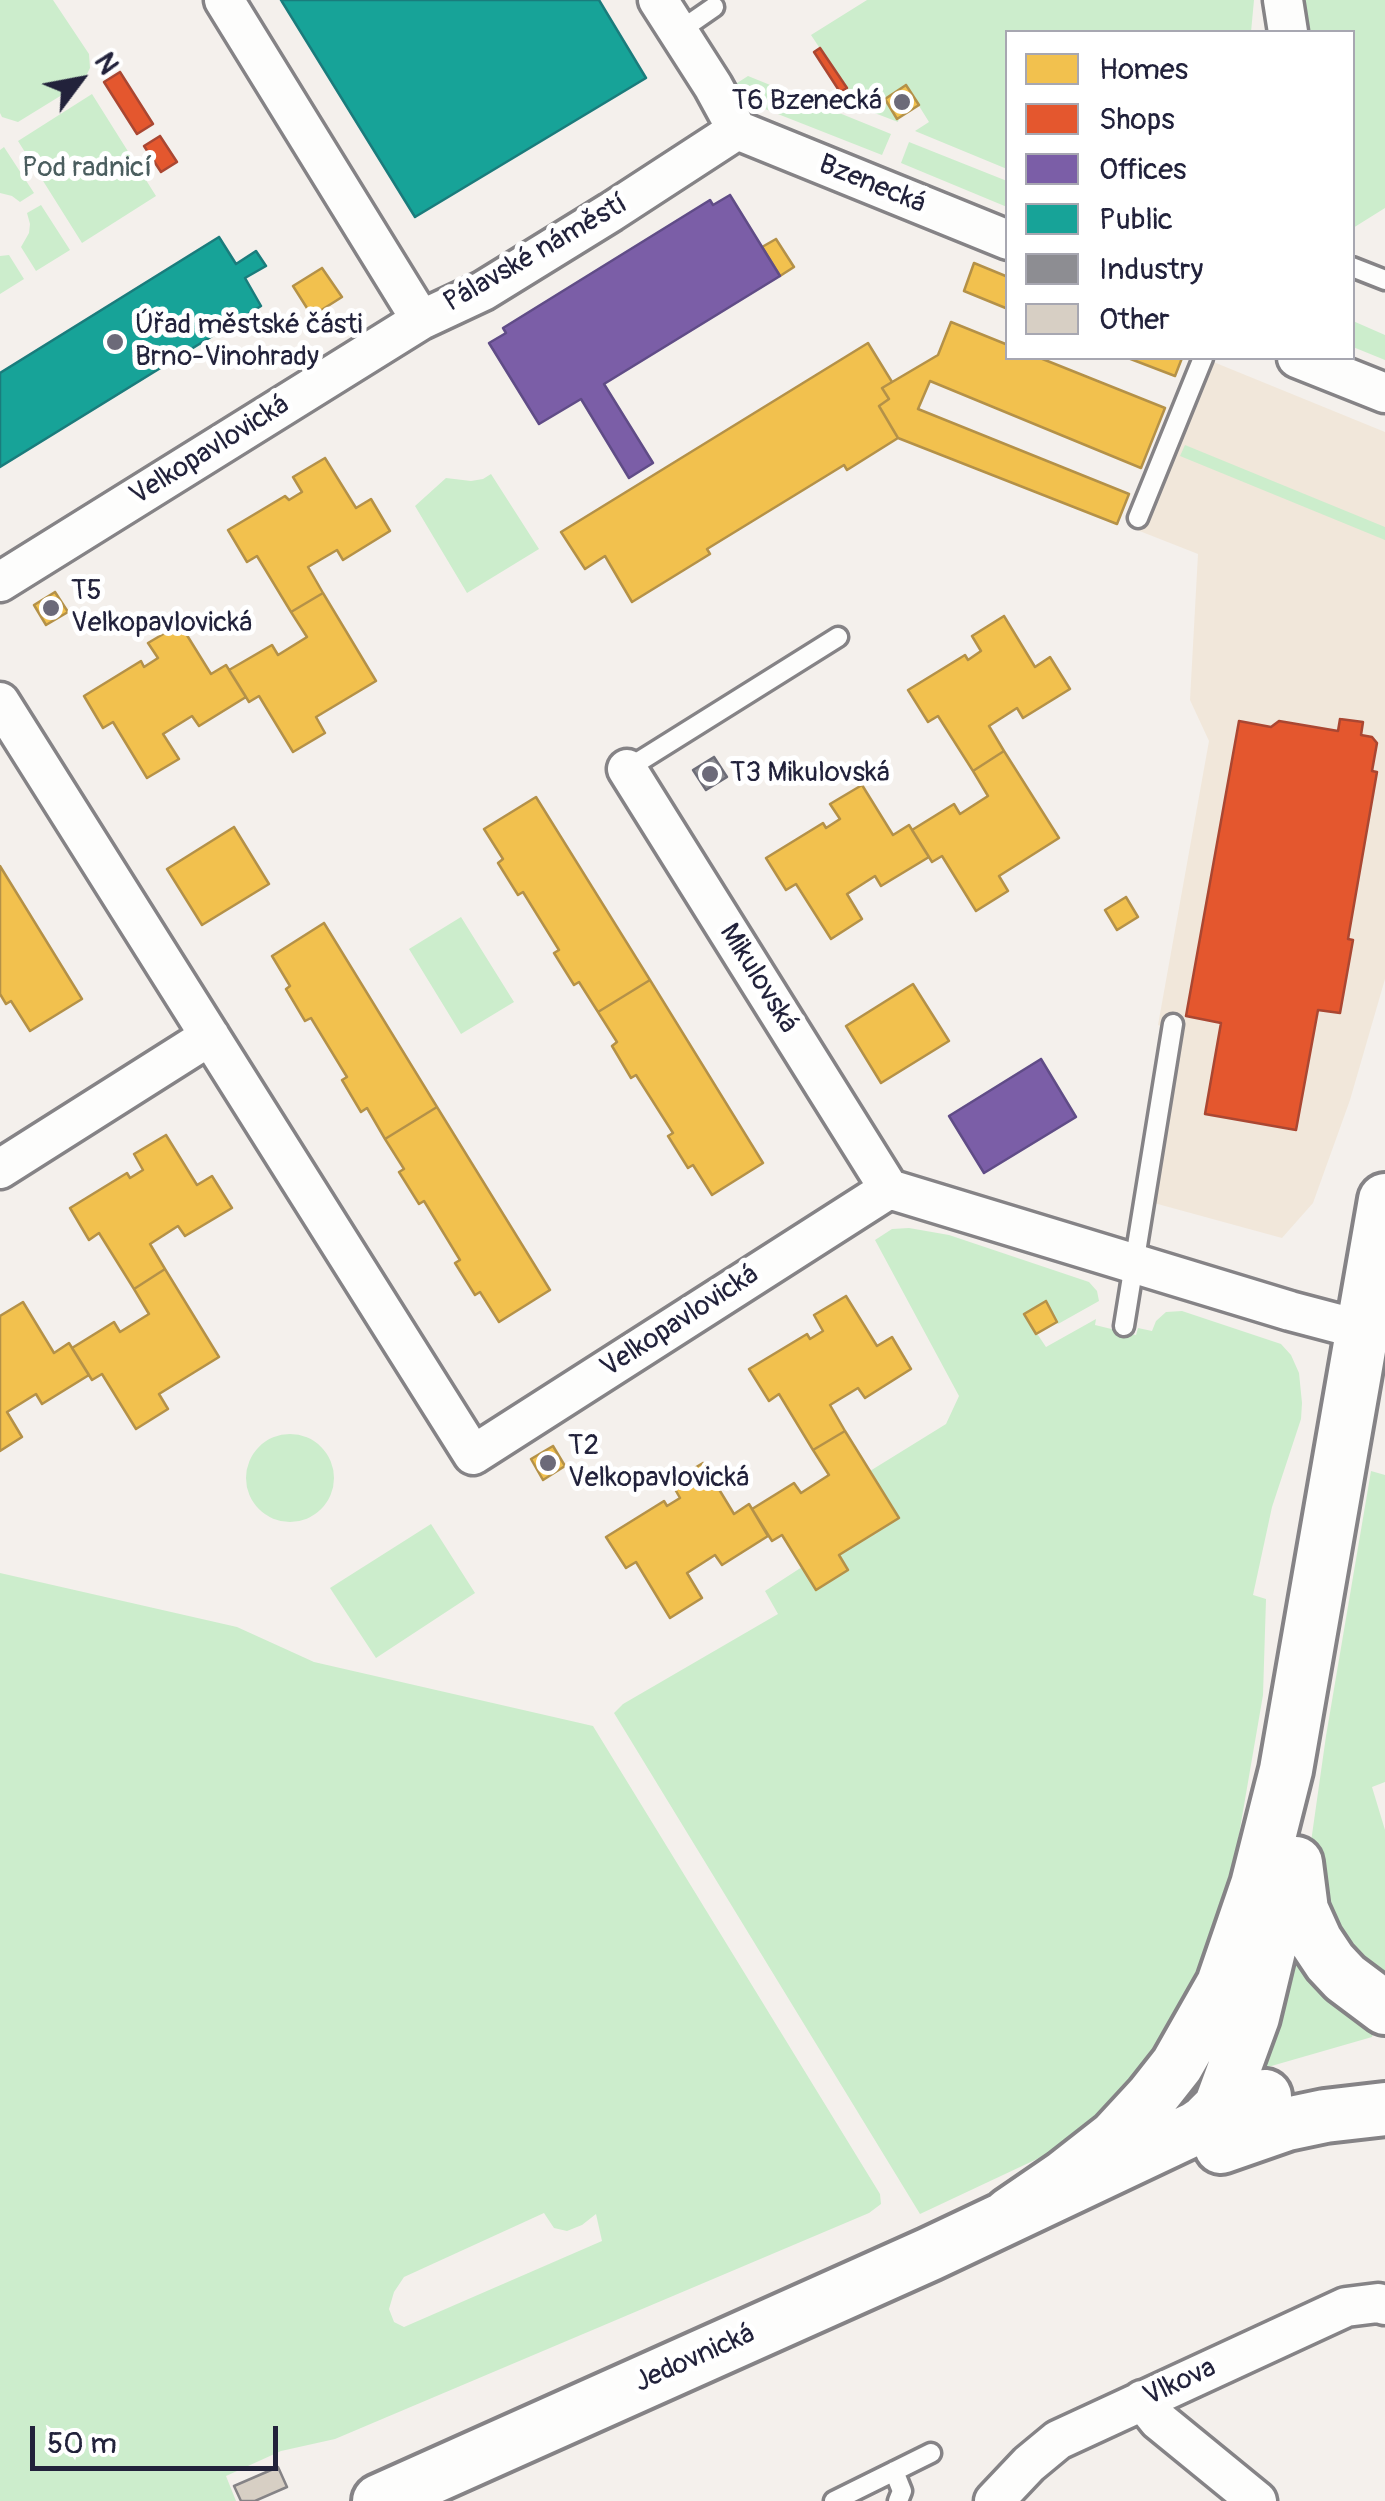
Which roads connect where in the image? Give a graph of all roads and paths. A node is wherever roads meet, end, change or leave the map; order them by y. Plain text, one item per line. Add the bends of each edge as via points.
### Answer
1 (658, 0) edge
2 (1283, 0) edge
3 (236, 6) edge
4 (714, 7) dead end
5 (1288, 30) edge
6 (678, 32) junction
7 (737, 130) junction
8 (1005, 239) edge
9 (1355, 267) edge
10 (1385, 280) edge
11 (421, 320) junction
12 (1203, 360) edge
13 (1302, 360) edge
14 (1385, 393) edge
15 (1138, 518) dead end
16 (0, 582) edge
17 (838, 637) dead end
18 (0, 702) edge
19 (627, 769) joint
20 (1174, 1024) dead end
21 (210, 1036) junction
22 (0, 1169) edge
23 (889, 1189) junction
24 (1385, 1200) edge
25 (1135, 1263) junction
26 (1124, 1326) dead end
27 (1362, 1330) junction
28 (1286, 1770) junction
29 (1223, 1984) junction
30 (1385, 2008) edge
31 (1385, 2080) edge
32 (1219, 2109) junction
33 (1385, 2109) edge
34 (1010, 2214) junction
35 (1385, 2305) edge
36 (1142, 2400) junction
37 (931, 2453) dead end
38 (894, 2471) junction
39 (379, 2501) edge
40 (834, 2501) edge
41 (898, 2501) edge
42 (994, 2501) edge
43 (1257, 2501) edge

1 - 6 street
2 - 5 street
3 - 11 street, Pálavské náměstí
4 - 6 lane
6 - 7 street
7 - 8 street, Bzenecká
7 - 11 street, Pálavské náměstí via 483,290
9 - 10 lane
11 - 16 street, Velkopavlovická
12 - 15 lane
13 - 14 street
17 - 19 lane
18 - 21 street, Velkopavlovická
19 - 23 street, Mikulovská
20 - 25 lane
21 - 22 street
21 - 23 street, Velkopavlovická via 474,1455
23 - 25 street
24 - 27 main road
25 - 26 lane
25 - 27 street
27 - 28 main road
28 - 29 main road
28 - 30 main road via 1302,1910 1330,1962
28 - 32 main road via 1278,1917 1253,2017
29 - 32 main road via 1211,2054
29 - 34 main road via 1177,2065 1116,2137
31 - 32 main road, Jedovnická
32 - 34 main road, Jedovnická
33 - 34 main road, Jedovnická via 1287,2124
34 - 39 main road, Jedovnická
35 - 36 street, Vlkova via 1346,2307
36 - 42 street, Vlkova via 1058,2440
36 - 43 street
37 - 38 lane
38 - 40 lane
38 - 41 lane via 902,2491

